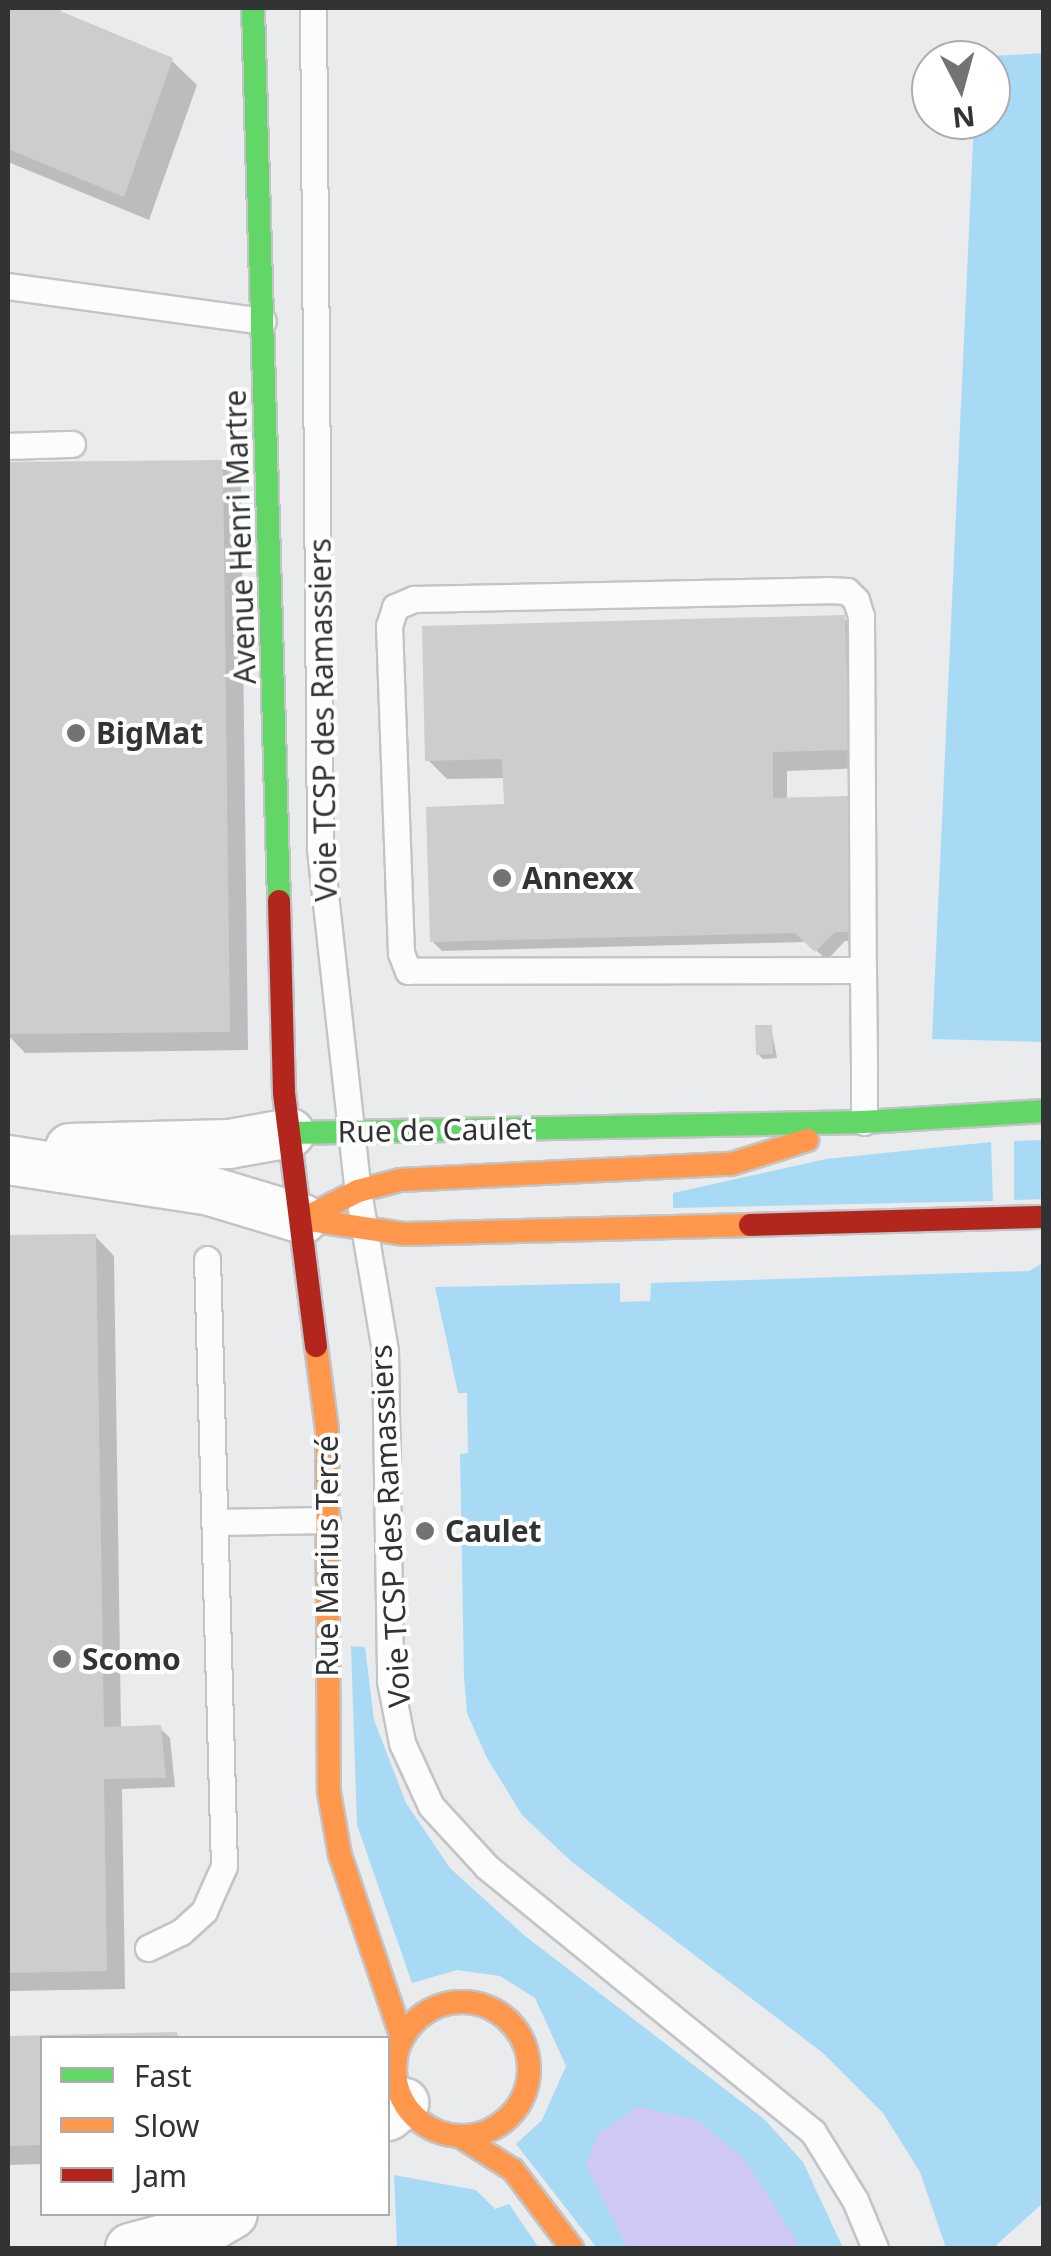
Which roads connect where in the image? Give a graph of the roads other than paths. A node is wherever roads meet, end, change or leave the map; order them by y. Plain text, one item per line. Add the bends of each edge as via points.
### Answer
1 (253, 8) edge
2 (313, 8) edge
3 (8, 286) edge
4 (263, 321) junction
5 (72, 444) dead end
6 (8, 446) edge
7 (864, 970) junction
8 (283, 1065) joint
9 (1044, 1111) edge
10 (864, 1122) junction
11 (290, 1132) junction
12 (353, 1132) junction
13 (8, 1149) edge
14 (8, 1160) edge
15 (358, 1190) junction
16 (1044, 1216) edge
17 (302, 1218) junction
18 (364, 1230) junction
19 (207, 1260) dead end
20 (327, 1520) junction
21 (216, 1522) junction
22 (148, 1948) dead end
23 (402, 2038) junction
24 (396, 2109) edge
25 (460, 2136) junction
26 (230, 2216) edge
27 (130, 2248) edge
28 (572, 2248) edge
29 (875, 2248) edge

1 - 4 main road, Avenue Henri Martre
2 - 12 lane, Voie TCSP des Ramassiers via 320,849
3 - 4 lane
4 - 8 main road, Avenue Henri Martre
5 - 6 lane
7 - 7 lane via 861,616 846,591 414,599 396,606 390,645 400,952 408,971
7 - 10 lane
8 - 11 main road, Rue Marius Tercé
9 - 10 main road, Rue de Caulet
10 - 12 main road, Rue de Caulet
10 - 15 main road, Rue de Caulet via 732,1164 400,1180
11 - 12 main road, Rue de Caulet
11 - 13 street, Rue de Caulet via 229,1144
11 - 17 main road, Rue Marius Tercé
12 - 15 lane, Voie TCSP des Ramassiers
14 - 17 street via 210,1191
15 - 17 main road, Rue de Caulet
15 - 18 lane, Voie TCSP des Ramassiers
16 - 18 main road
17 - 18 main road
17 - 20 main road, Rue Marius Tercé via 327,1430
18 - 29 lane, Voie TCSP des Ramassiers via 388,1412 390,1680 402,1743 431,1806 487,1867 814,2132
19 - 21 lane
20 - 21 lane
20 - 23 main road, Rue Marius Tercé via 328,1792 340,1855
21 - 22 lane via 224,1866 204,1912
23 - 24 main road
23 - 25 main road via 434,2008 456,2002 497,2011 525,2043 528,2085 520,2104 484,2134
24 - 25 main road
25 - 28 main road via 514,2170
26 - 27 street

